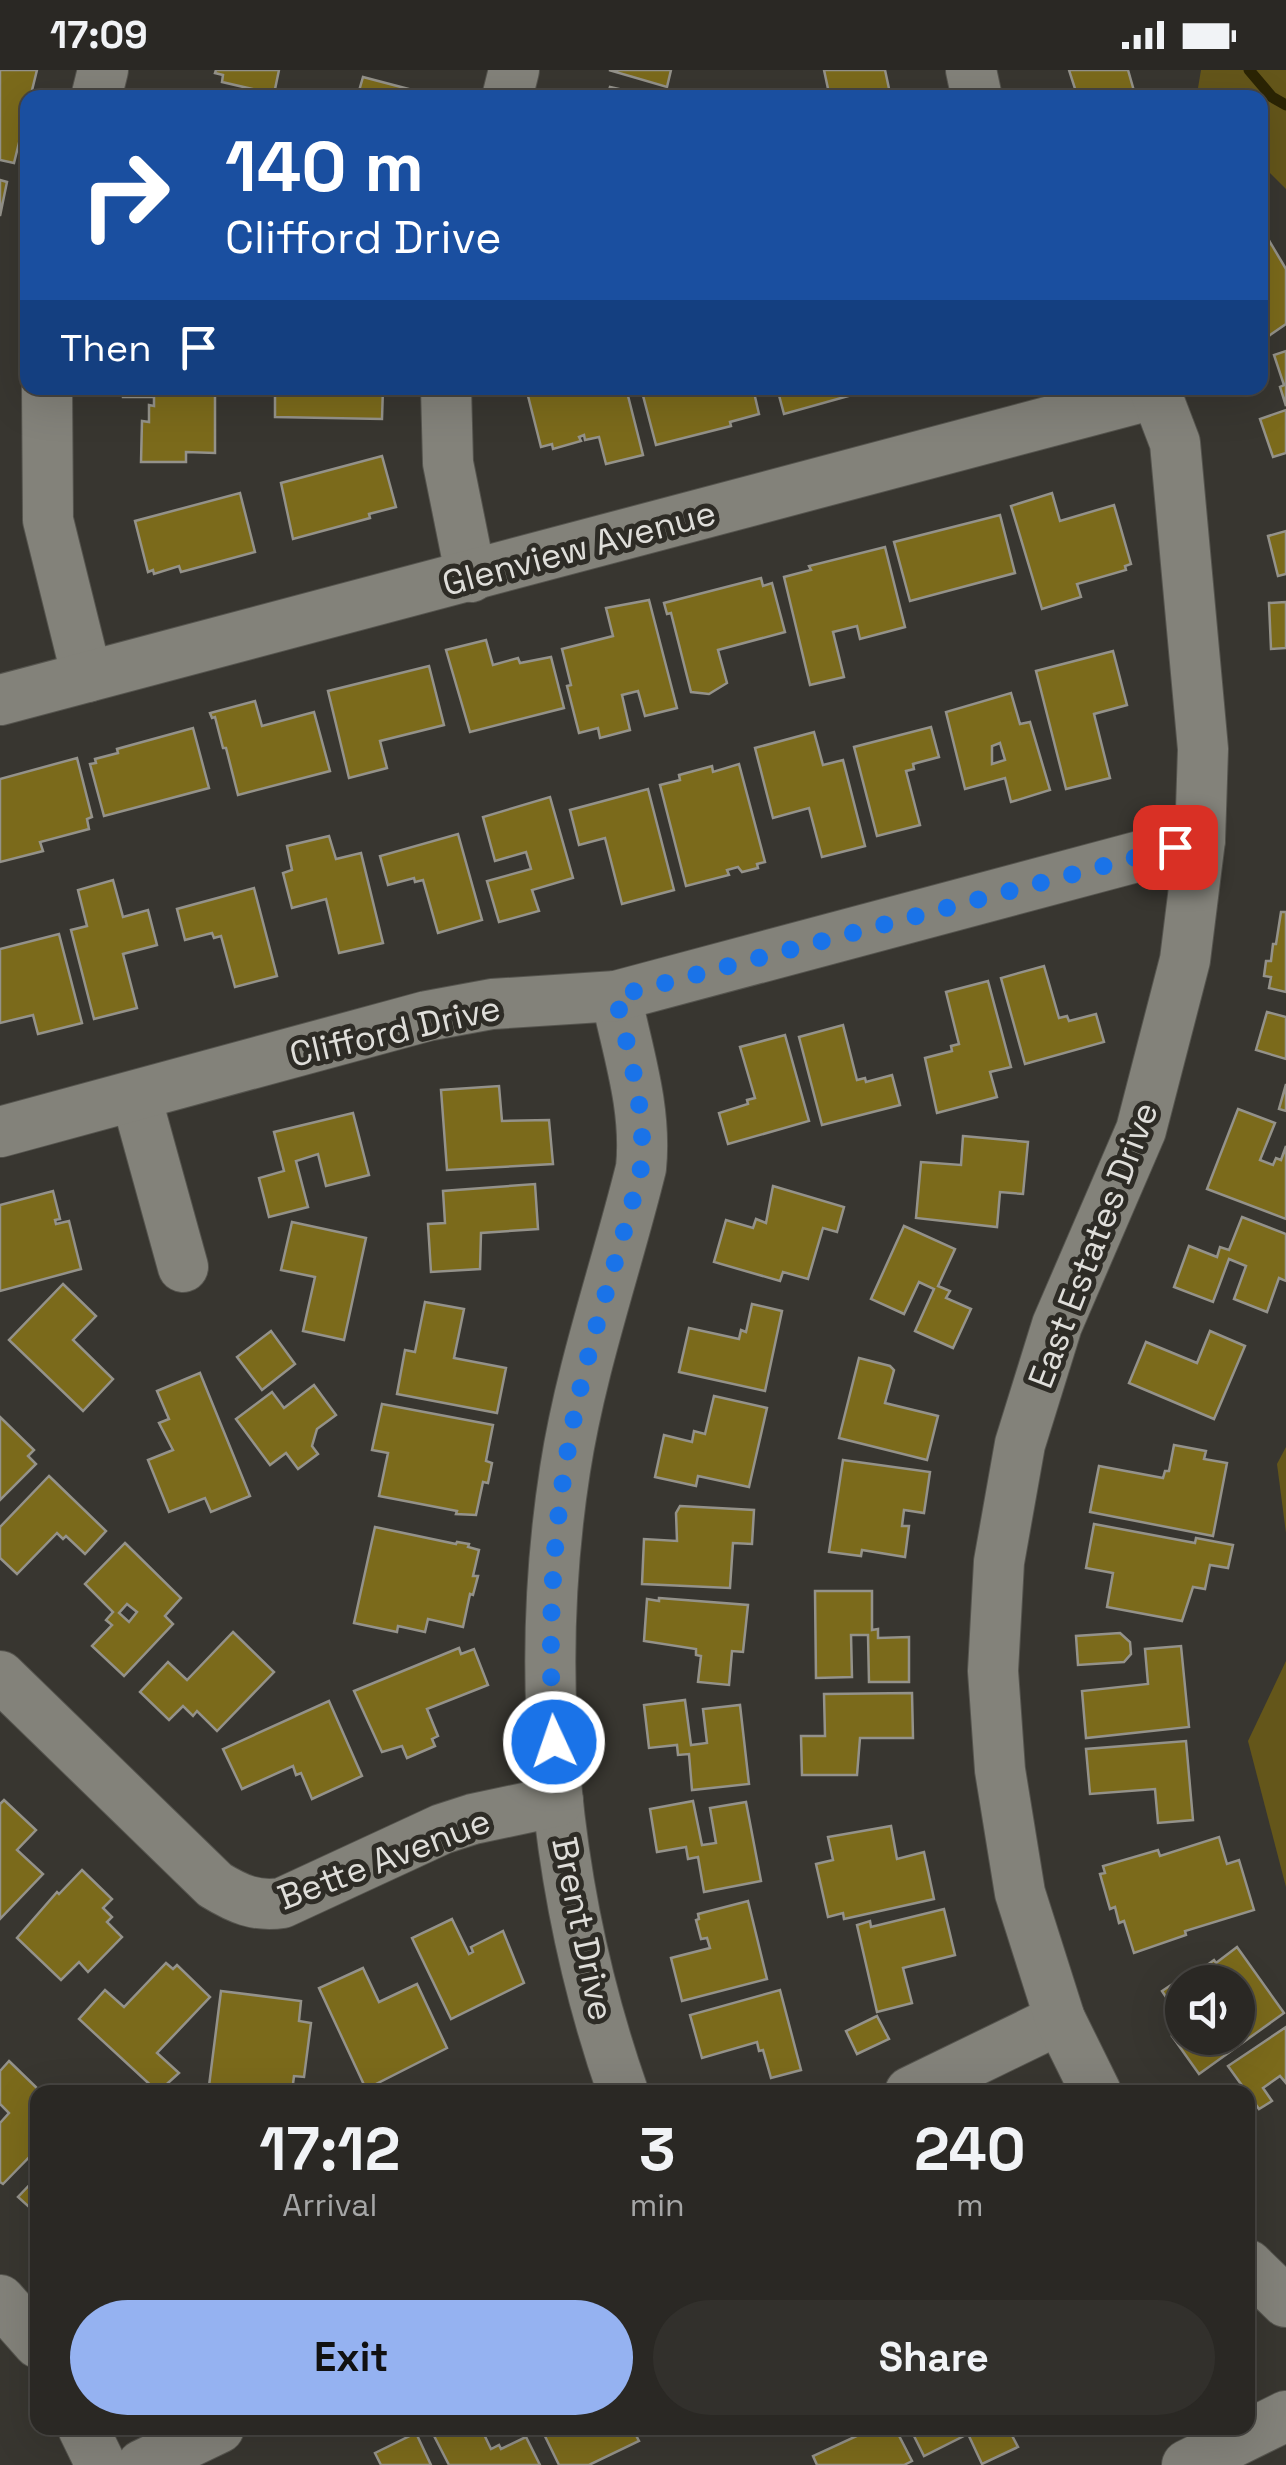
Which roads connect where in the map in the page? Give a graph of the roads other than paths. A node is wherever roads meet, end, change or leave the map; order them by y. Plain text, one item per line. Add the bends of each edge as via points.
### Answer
1 (47, 395) edge
2 (446, 395) edge
3 (1138, 395) edge
4 (1158, 395) edge
5 (471, 577) junction
6 (87, 677) junction
7 (0, 700) edge
8 (1200, 840) junction
9 (616, 996) junction
10 (136, 1097) junction
11 (0, 1132) edge
12 (182, 1267) dead end
13 (0, 1676) edge
14 (558, 1801) junction
15 (1060, 2019) junction
16 (621, 2085) edge
17 (924, 2085) edge
18 (1093, 2085) edge
19 (1255, 2271) edge
20 (0, 2300) edge
21 (1286, 2302) edge
22 (30, 2334) edge
23 (1286, 2416) edge
24 (1255, 2431) edge
25 (86, 2435) edge
26 (204, 2435) edge
27 (1248, 2435) edge
28 (100, 2465) edge
29 (142, 2465) edge
30 (1187, 2465) edge

1 - 6 street via 48,520
2 - 5 street via 448,463
3 - 5 street, Glenview Avenue
4 - 8 street, East Estates Drive via 1175,443 1187,548 1203,748
5 - 6 street, Glenview Avenue
6 - 7 street, Glenview Avenue
8 - 9 street, Clifford Drive
8 - 15 street, East Estates Drive via 1186,960 1141,1130 1057,1325 1020,1444 999,1562 993,1671 1000,1770 1020,1893
9 - 10 street, Clifford Drive via 492,1004 428,1016
9 - 14 street, Brent Drive via 644,1137 565,1470 549,1644
10 - 11 street, Clifford Drive
10 - 12 street
13 - 14 street, Bette Avenue via 215,1885 264,1906 442,1830
14 - 16 street, Brent Drive via 591,1986
15 - 17 street
15 - 18 street, East Estates Drive
19 - 21 street
20 - 22 street
23 - 24 street
25 - 28 street
26 - 29 street
27 - 30 street

